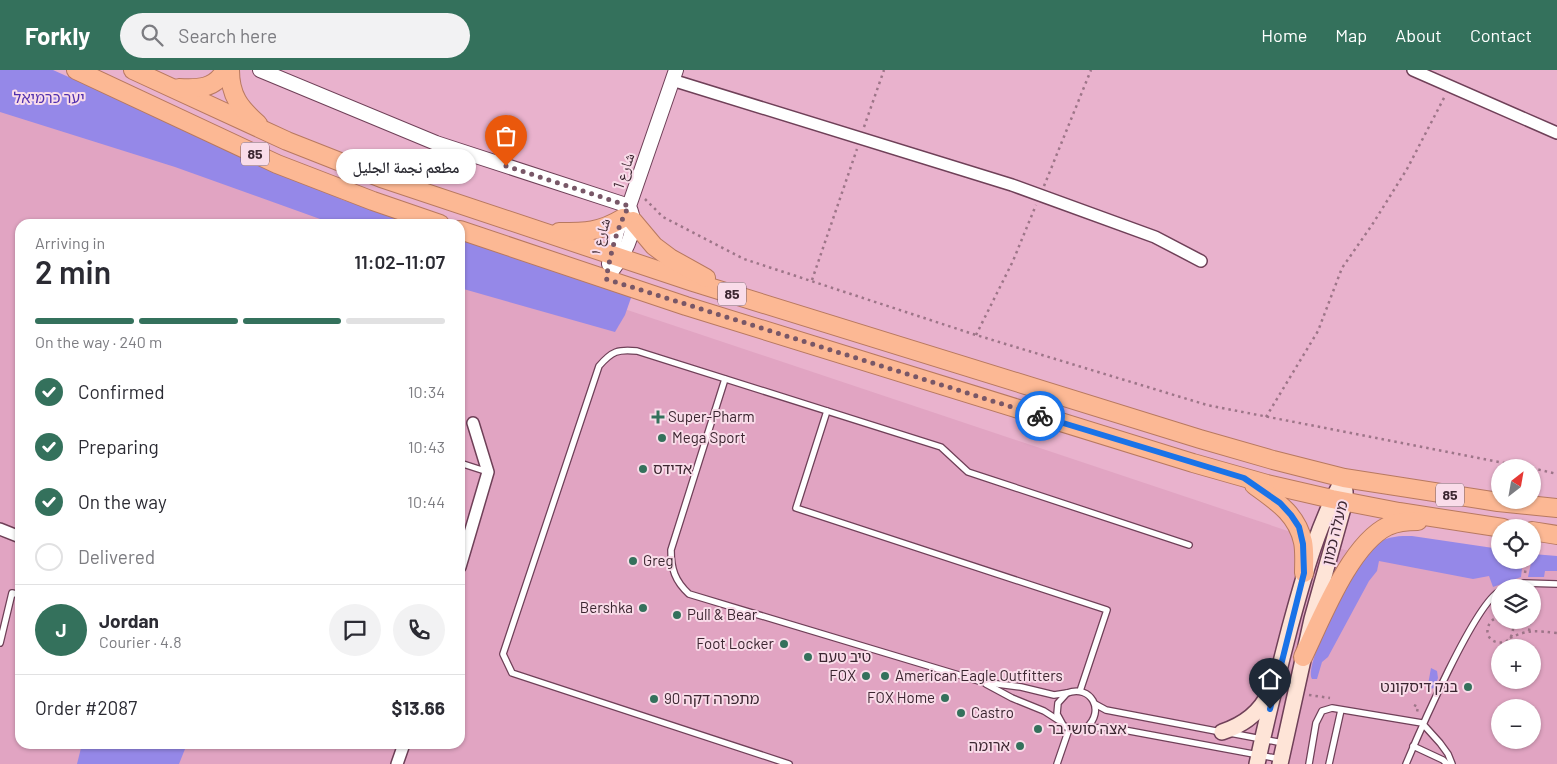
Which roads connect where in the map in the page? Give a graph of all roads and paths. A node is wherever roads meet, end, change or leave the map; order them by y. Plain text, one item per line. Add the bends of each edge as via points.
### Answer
1 (76, 70) edge
2 (133, 70) edge
3 (225, 70) edge
4 (230, 70) edge
5 (260, 70) edge
6 (884, 70) edge
7 (1413, 70) edge
8 (674, 75) edge
9 (1450, 86) junction
10 (170, 88) junction
11 (268, 132) junction
12 (1557, 133) edge
13 (861, 138) junction
14 (635, 190) junction
15 (628, 215) junction
16 (425, 219) edge
17 (465, 232) edge
18 (542, 232) junction
19 (616, 256) junction
20 (1201, 261) dead end
21 (606, 279) junction
22 (812, 280) junction
23 (734, 295) junction
24 (725, 379) junction
25 (827, 411) junction
26 (1266, 417) junction
27 (473, 424) dead end
28 (1491, 460) edge
29 (465, 465) edge
30 (1541, 470) edge
31 (488, 472) junction
32 (1557, 474) edge
33 (1244, 478) junction
34 (1344, 478) junction
35 (1339, 500) junction
36 (1557, 508) edge
37 (1455, 520) junction
38 (1491, 526) edge
39 (0, 529) edge
40 (1541, 533) edge
41 (15, 534) edge
42 (1557, 535) edge
43 (1189, 545) dead end
44 (465, 550) edge
45 (1526, 569) edge
46 (1304, 573) junction
47 (1525, 576) dead end
48 (1541, 584) edge
49 (1557, 584) edge
50 (15, 594) edge
51 (1491, 598) edge
52 (1491, 622) edge
53 (1512, 629) edge
54 (1529, 631) joint
55 (1557, 633) edge
56 (1492, 639) edge
57 (1509, 639) joint
58 (0, 643) edge
59 (1303, 657) junction
60 (1277, 678) junction
61 (982, 682) junction
62 (1080, 691) junction
63 (1067, 693) junction
64 (1095, 704) junction
65 (1414, 705) dead end
66 (1341, 710) junction
67 (1414, 712) dead end
68 (1060, 722) junction
69 (1422, 723) junction
70 (1086, 728) junction
71 (1068, 729) junction
72 (1222, 732) junction
73 (1262, 739) junction
74 (1284, 744) junction
75 (1413, 746) junction
76 (402, 749) edge
77 (1258, 759) edge
78 (1280, 761) edge
79 (1330, 763) edge
80 (397, 764) edge
81 (789, 764) edge
82 (1057, 764) edge
83 (1309, 764) edge
84 (1406, 764) edge
85 (1447, 764) edge
86 (1452, 764) edge

1 - 16 highway, 85 via 286,168
2 - 10 highway, 85
3 - 10 highway via 219,79 200,89
4 - 11 highway via 235,98 246,113
5 - 15 street via 436,143
6 - 13 path
7 - 9 street
8 - 13 street
8 - 14 street, شارع 1
9 - 12 street
9 - 26 path via 1407,169 1342,268 1318,331
10 - 11 highway, 85
11 - 18 highway, 85 via 381,178
13 - 20 street via 1012,185 1155,237
13 - 22 path
14 - 15 street, شارع 1
14 - 22 path via 663,217 744,258
15 - 18 highway via 614,224 592,231
15 - 19 street, شارع 1 via 629,239
15 - 23 highway via 654,246
17 - 21 highway, 85
18 - 19 highway, 85
19 - 21 street, شارع 1
19 - 23 highway, 85
21 - 33 highway, 85
22 - 26 path via 976,335 1207,405
23 - 34 highway, 85 via 1200,440
24 - 25 lane
24 - 61 lane via 670,550 671,564 681,586 689,594
24 - 81 lane via 637,351 621,350 608,356 599,366 503,654 512,673
25 - 43 lane via 941,447 968,472
25 - 62 lane via 796,508 1107,610
26 - 28 path
27 - 31 street
29 - 31 lane
30 - 32 path
31 - 44 street
33 - 35 highway, 85
33 - 46 highway via 1280,503 1299,527
34 - 35 main road, מעלה כמון
34 - 36 highway, 85
35 - 37 highway, 85
35 - 46 main road, מעלה כמון
35 - 59 main road, מעלה כמון
37 - 38 highway, 85
37 - 59 highway via 1407,520 1388,526 1366,543 1342,579
39 - 41 street
40 - 42 highway
45 - 47 path
46 - 60 main road, מעלה כמון
48 - 49 lane
50 - 58 lane via 12,593
51 - 69 lane via 1471,628
52 - 56 path via 1488,627
53 - 57 path
54 - 55 path
54 - 57 path
59 - 74 main road, מעלה כמון
60 - 72 main road via 1257,711 1237,727
60 - 73 main road, מעלה כמון
61 - 63 lane via 1054,695
61 - 68 lane via 1044,710
62 - 63 lane
62 - 64 lane via 1090,696
63 - 68 lane via 1058,703
64 - 70 lane via 1094,718
64 - 72 lane via 1106,710
65 - 67 path via 1419,708
66 - 69 lane
66 - 79 lane
66 - 83 lane via 1322,711 1316,722
68 - 71 lane
69 - 75 lane
69 - 86 lane via 1440,743
70 - 71 lane
70 - 77 lane via 1116,728
71 - 82 lane
72 - 73 lane
73 - 74 lane
73 - 77 main road, מעלה כמון
74 - 78 main road, מעלה כמון
75 - 84 lane
75 - 85 lane
76 - 80 street
77 - 78 lane

